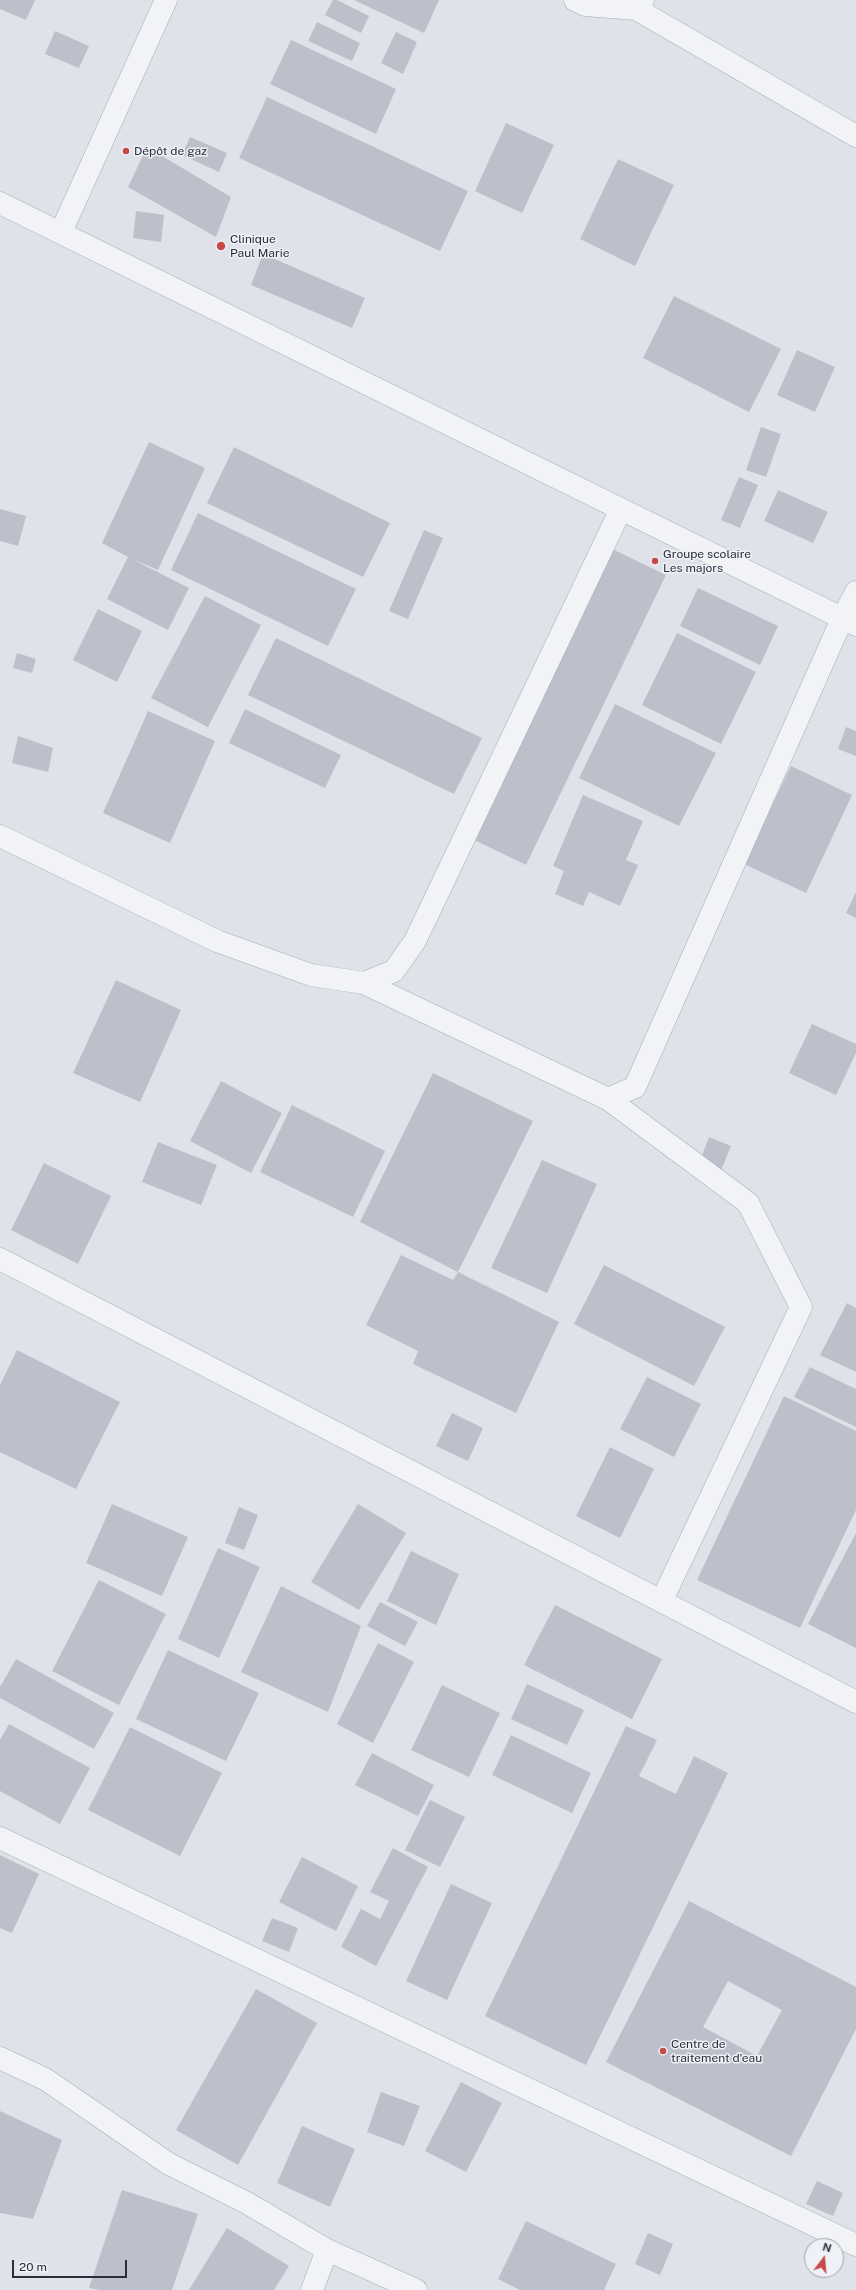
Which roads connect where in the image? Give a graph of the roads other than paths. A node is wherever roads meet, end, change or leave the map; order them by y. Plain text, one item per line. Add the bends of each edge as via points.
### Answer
1 (166, 0) edge
2 (575, 0) edge
3 (639, 4) edge
4 (856, 136) edge
5 (0, 202) edge
6 (61, 232) junction
7 (621, 509) junction
8 (856, 592) edge
9 (849, 622) edge
10 (0, 836) edge
11 (364, 983) junction
12 (608, 1099) junction
13 (0, 1259) edge
14 (662, 1600) junction
15 (856, 1702) edge
16 (0, 1838) edge
17 (0, 2058) edge
18 (856, 2245) edge
19 (327, 2250) junction
20 (312, 2290) edge
21 (416, 2290) edge

1 - 6 street
2 - 3 street via 585,5
3 - 4 street
5 - 6 street
6 - 7 street
7 - 9 street
7 - 11 street via 415,941 394,970
8 - 9 street
9 - 12 street via 635,1088
10 - 11 street via 217,941 311,975
11 - 12 street
12 - 14 street via 748,1203 801,1307
13 - 14 street
14 - 15 street
16 - 18 street
17 - 19 street via 46,2079 168,2164 247,2203
19 - 20 street
19 - 21 street

